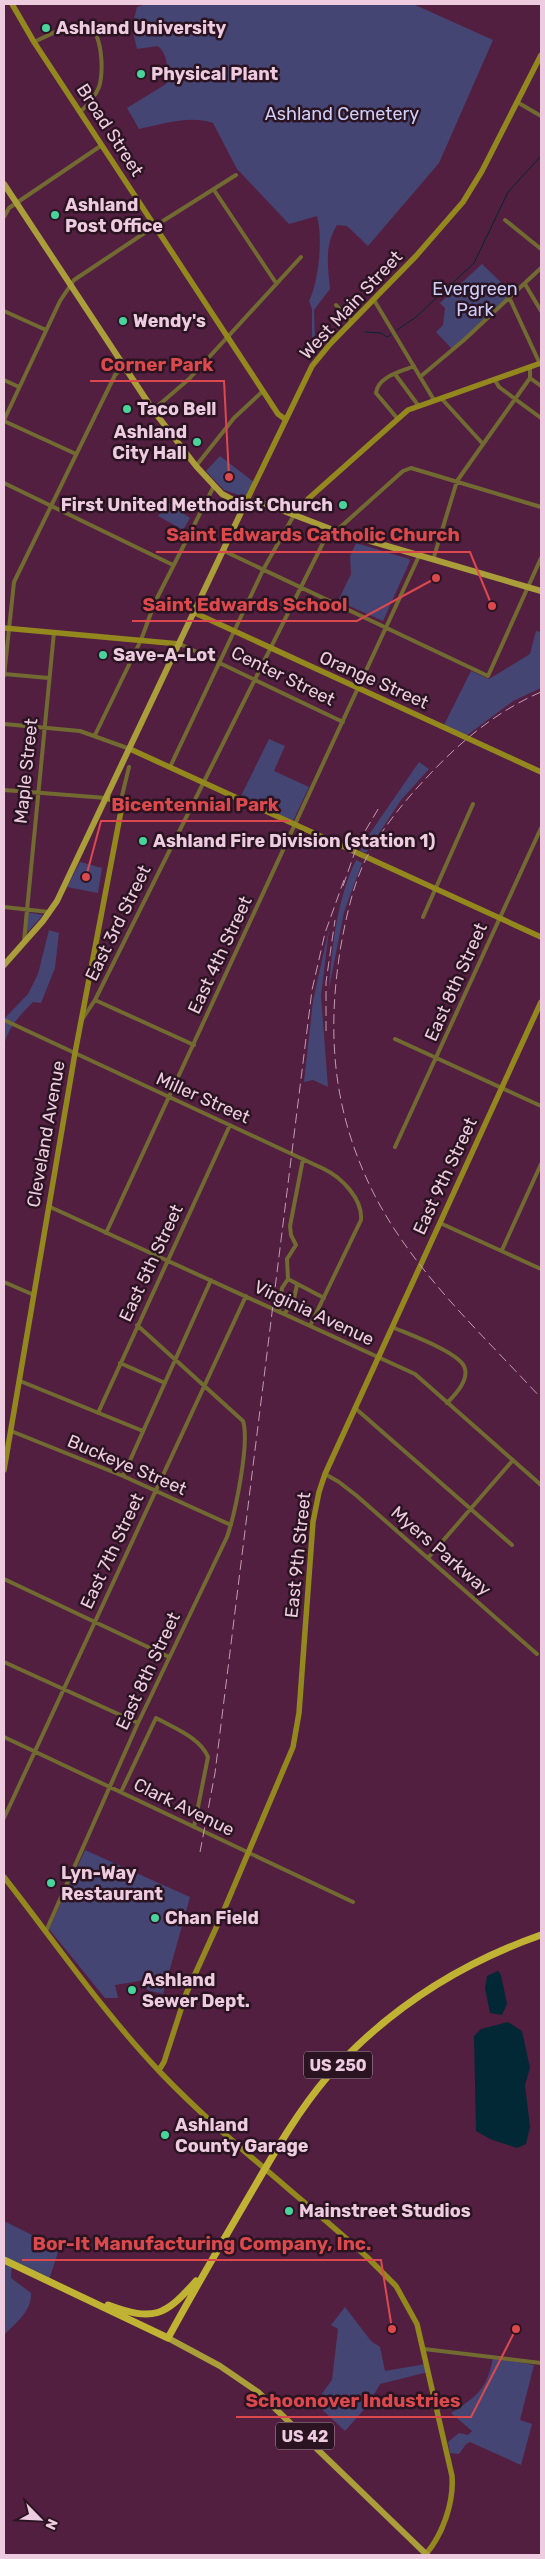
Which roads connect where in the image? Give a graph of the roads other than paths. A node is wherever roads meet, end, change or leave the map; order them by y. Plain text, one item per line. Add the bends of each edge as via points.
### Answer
1 (12, 4) edge
2 (34, 42) junction
3 (541, 55) edge
4 (517, 102) junction
5 (80, 112) junction
6 (541, 116) edge
7 (102, 145) junction
8 (236, 176) dead end
9 (4, 184) edge
10 (214, 190) junction
11 (17, 204) junction
12 (4, 217) edge
13 (505, 220) dead end
14 (155, 226) junction
15 (541, 249) edge
16 (301, 257) dead end
17 (541, 268) edge
18 (276, 283) junction
19 (70, 284) junction
20 (525, 284) junction
21 (510, 297) junction
22 (374, 300) junction
23 (336, 305) dead end
24 (4, 311) edge
25 (541, 311) edge
26 (352, 322) junction
27 (46, 330) junction
28 (227, 336) junction
29 (540, 363) edge
30 (124, 366) junction
31 (414, 366) junction
32 (530, 368) junction
33 (395, 374) junction
34 (420, 377) junction
35 (530, 378) junction
36 (4, 380) edge
37 (494, 380) junction
38 (541, 386) edge
39 (19, 387) junction
40 (263, 391) junction
41 (441, 398) junction
42 (515, 399) junction
43 (434, 400) junction
44 (418, 405) junction
45 (153, 410) junction
46 (4, 418) edge
47 (397, 418) junction
48 (541, 418) edge
49 (285, 419) junction
50 (482, 444) junction
51 (76, 454) junction
52 (196, 466) junction
53 (457, 481) junction
54 (4, 483) edge
55 (214, 486) junction
56 (245, 504) junction
57 (52, 506) junction
58 (541, 507) edge
59 (294, 516) junction
60 (333, 530) junction
61 (224, 551) junction
62 (419, 556) junction
63 (541, 558) edge
64 (433, 560) junction
65 (173, 564) junction
66 (263, 570) junction
67 (301, 587) junction
68 (528, 587) junction
69 (541, 591) edge
70 (195, 613) junction
71 (6, 628) edge
72 (386, 628) junction
73 (233, 631) junction
74 (54, 632) junction
75 (141, 640) junction
76 (180, 644) junction
77 (271, 649) junction
78 (218, 662) junction
79 (4, 675) edge
80 (49, 678) junction
81 (255, 680) junction
82 (358, 689) junction
83 (343, 722) junction
84 (4, 724) edge
85 (45, 727) junction
86 (96, 735) junction
87 (130, 749) junction
88 (129, 767) dead end
89 (170, 767) junction
90 (541, 772) edge
91 (204, 782) junction
92 (4, 790) edge
93 (39, 792) junction
94 (106, 798) junction
95 (120, 804) junction
96 (473, 804) dead end
97 (295, 824) junction
98 (541, 828) edge
99 (435, 889) junction
100 (4, 907) edge
101 (26, 909) junction
102 (50, 912) junction
103 (422, 917) dead end
104 (500, 918) junction
105 (541, 938) edge
106 (24, 943) junction
107 (4, 965) edge
108 (95, 1000) junction
109 (541, 1002) edge
110 (4, 1020) edge
111 (81, 1021) junction
112 (395, 1039) dead end
113 (194, 1045) junction
114 (75, 1053) junction
115 (437, 1058) junction
116 (502, 1088) junction
117 (168, 1098) junction
118 (541, 1106) edge
119 (230, 1124) junction
120 (395, 1147) dead end
121 (303, 1159) junction
122 (541, 1164) edge
123 (48, 1206) junction
124 (440, 1223) junction
125 (106, 1233) junction
126 (502, 1250) junction
127 (167, 1260) junction
128 (541, 1268) edge
129 (288, 1279) junction
130 (211, 1280) junction
131 (4, 1282) edge
132 (297, 1285) junction
133 (34, 1295) junction
134 (246, 1296) junction
135 (324, 1298) junction
136 (282, 1313) junction
137 (137, 1325) junction
138 (310, 1326) junction
139 (392, 1326) junction
140 (378, 1358) junction
141 (175, 1359) junction
142 (120, 1363) junction
143 (20, 1381) junction
144 (165, 1383) junction
145 (205, 1384) junction
146 (447, 1402) junction
147 (355, 1408) junction
148 (98, 1413) junction
149 (11, 1431) junction
150 (143, 1431) junction
151 (513, 1460) junction
152 (4, 1470) edge
153 (325, 1474) junction
154 (123, 1476) junction
155 (541, 1485) edge
156 (156, 1491) junction
157 (471, 1506) junction
158 (231, 1525) junction
159 (512, 1545) dead end
160 (428, 1558) junction
161 (4, 1579) edge
162 (95, 1622) junction
163 (537, 1654) dead end
164 (169, 1657) junction
165 (4, 1662) edge
166 (64, 1689) junction
167 (138, 1724) junction
168 (4, 1737) edge
169 (35, 1751) junction
170 (110, 1786) junction
171 (121, 1792) junction
172 (4, 1818) edge
173 (194, 1828) junction
174 (248, 1852) junction
175 (4, 1877) edge
176 (353, 1902) dead end
177 (46, 1930) junction
178 (541, 1936) edge
179 (159, 2070) junction
180 (265, 2168) junction
181 (4, 2260) edge
182 (206, 2269) junction
183 (91, 2301) junction
184 (168, 2338) junction
185 (424, 2349) junction
186 (541, 2364) edge
187 (427, 2555) edge

1 - 2 street, Broad Street
2 - 5 street, Broad Street
2 - 5 street via 78,24 87,25 95,31 103,66 102,76 94,96
3 - 4 street, West Main Street
4 - 6 street
4 - 22 street, West Main Street via 466,197
5 - 7 street, Broad Street
7 - 11 street
7 - 14 street, Broad Street
8 - 10 street
9 - 11 main road
10 - 14 street
10 - 18 street
11 - 12 street via 9,208
11 - 19 main road
13 - 15 street
14 - 19 street
14 - 28 street, Broad Street
16 - 18 street
17 - 20 street
18 - 28 street
19 - 27 street
19 - 30 main road
20 - 21 street
20 - 25 street
21 - 29 street
21 - 34 street
22 - 26 street, West Main Street
22 - 31 street
23 - 26 street
24 - 27 street
26 - 49 street, West Main Street via 317,360
27 - 39 street
28 - 40 street, Broad Street
28 - 45 street via 189,379
29 - 32 street
30 - 45 main road
30 - 51 street via 115,375
31 - 33 street
31 - 34 street
32 - 35 street
32 - 37 street
33 - 44 street
33 - 47 street via 382,381 376,393
34 - 43 street
35 - 38 street
35 - 42 street
36 - 39 street
37 - 41 street
37 - 42 street
39 - 46 street
40 - 49 street, Broad Street
40 - 52 street via 234,418
41 - 43 street
41 - 50 street
42 - 48 street
42 - 50 street
43 - 44 street
44 - 47 street
45 - 52 main road
46 - 51 street
47 - 59 street
49 - 56 street, West Main Street
50 - 53 street
51 - 57 street
52 - 55 main road
53 - 58 street
53 - 60 street via 406,469
53 - 64 street
54 - 57 street
55 - 56 main road via 227,497
55 - 65 street
56 - 59 main road via 258,502
56 - 61 main road, West Main Street
57 - 65 street
57 - 71 street via 14,582
59 - 60 main road
59 - 66 street
60 - 62 main road
60 - 67 street, East 3rd Street
61 - 66 street
61 - 70 main road, West Main Street
62 - 64 main road
62 - 72 street, East 4th Street
63 - 68 street
64 - 68 main road
65 - 75 street
66 - 67 street
66 - 73 street
67 - 72 street
67 - 77 street, East 3rd Street
68 - 69 main road
68 - 72 street via 488,676
70 - 73 street, Orange Street
70 - 76 main road, West Main Street
71 - 74 street, Center Street
71 - 79 street
72 - 82 street, East 4th Street
73 - 77 street, Orange Street
73 - 78 street
74 - 75 street, Center Street
74 - 80 street, Maple Street
75 - 76 street, Center Street
75 - 86 street
76 - 78 street, Center Street
76 - 87 main road, West Main Street
77 - 81 street, East 3rd Street
77 - 82 street, Orange Street
78 - 81 street, Center Street
78 - 89 street
79 - 80 street
80 - 85 street, Maple Street
81 - 83 street, Center Street
81 - 91 street, East 3rd Street
82 - 83 street, East 4th Street
82 - 90 street, Orange Street
83 - 97 street, East 4th Street
84 - 85 street
85 - 86 street
85 - 93 street, Maple Street
86 - 87 street
87 - 89 street
87 - 94 main road, West Main Street
88 - 95 street, Cleveland Avenue
89 - 91 street
91 - 97 street
91 - 108 street, East 3rd Street
92 - 93 street
93 - 94 street
93 - 101 street, Maple Street
94 - 95 street
94 - 102 main road, West Main Street
95 - 111 street, Cleveland Avenue
96 - 99 street
97 - 99 street
97 - 113 street, East 4th Street
98 - 104 street, East 8th Street
99 - 103 street
99 - 104 street
100 - 101 street
101 - 102 street
101 - 106 street, Maple Street
102 - 106 main road, West Main Street
104 - 105 street
104 - 115 street, East 8th Street
106 - 107 main road, West Main Street
108 - 111 street, East 3rd Street
108 - 113 street
109 - 116 street, East 9th Street
110 - 114 street, Miller Street
111 - 114 street, Cleveland Avenue
112 - 115 street
113 - 117 street, East 4th Street
114 - 117 street, Miller Street
114 - 123 street, Cleveland Avenue
115 - 116 street
115 - 120 street, East 8th Street
116 - 118 street
116 - 124 street, East 9th Street
117 - 119 street, Miller Street
117 - 125 street, East 4th Street
119 - 121 street, Miller Street
119 - 127 street, East 5th Street
121 - 129 street via 290,1226 296,1245 287,1259
121 - 135 street, Miller Street via 342,1180 361,1213 358,1227
122 - 126 street
123 - 125 street, Virginia Avenue
123 - 133 street, Cleveland Avenue
124 - 126 street
124 - 139 street, East 9th Street
125 - 127 street, Virginia Avenue
126 - 128 street
127 - 130 street, Virginia Avenue
127 - 137 street, East 5th Street
129 - 132 street
129 - 136 street via 282,1288
130 - 134 street, Virginia Avenue
130 - 141 street
131 - 133 street
132 - 135 street
132 - 136 street via 293,1303
133 - 143 street, Cleveland Avenue
134 - 136 street, Virginia Avenue
134 - 145 street, East 7th Street
135 - 138 street
136 - 138 street, Virginia Avenue
137 - 141 street
137 - 142 street, East 5th Street
138 - 140 street, Virginia Avenue
139 - 140 street, East 9th Street
139 - 146 street via 447,1352 462,1364 465,1372 461,1386
140 - 146 street, Virginia Avenue via 415,1374
140 - 147 street, East 9th Street
141 - 144 street
141 - 145 street
142 - 144 street
142 - 148 street, East 5th Street
143 - 148 street
143 - 149 street, Cleveland Avenue
144 - 150 street
145 - 156 street, East 7th Street
145 - 158 street, East 8th Street via 239,1416 245,1430
146 - 151 street, Virginia Avenue
147 - 153 street, East 9th Street
147 - 157 street
148 - 150 street
149 - 152 street, Cleveland Avenue
149 - 154 street, Buckeye Street
150 - 154 street
151 - 155 street, Virginia Avenue
151 - 157 street
153 - 160 street, Myers Parkway via 344,1485
153 - 174 street, East 9th Street via 314,1522 296,1733
154 - 156 street, Buckeye Street
156 - 158 street, Buckeye Street
156 - 162 street, East 7th Street
157 - 159 street
157 - 160 street
158 - 164 street, East 8th Street
160 - 163 street, Myers Parkway
161 - 162 street
162 - 164 street
162 - 166 street, East 7th Street
164 - 167 street, East 8th Street
165 - 166 street
166 - 167 street
166 - 169 street, East 7th Street
167 - 170 street, East 8th Street
168 - 169 street, Clark Avenue
169 - 170 street, Clark Avenue
169 - 172 street, East 7th Street
170 - 171 street, Clark Avenue
170 - 177 street, East 8th Street
171 - 173 street, Clark Avenue
171 - 173 street via 156,1718 194,1740 206,1751 208,1764
173 - 174 street, Clark Avenue
174 - 176 street, Clark Avenue
174 - 179 street, East 9th Street via 186,1994
175 - 177 street
177 - 179 street
178 - 180 highway, US 250 via 491,1954 448,1977 373,2031 311,2098
179 - 180 street
180 - 182 highway, US 250
180 - 185 street via 382,2270 412,2312
181 - 183 highway, US 42
182 - 183 highway, US 250 via 179,2300 157,2313 130,2313
182 - 184 highway, US 250
183 - 184 highway, US 42
184 - 187 main road, US 42 via 220,2366 268,2401
185 - 186 street
185 - 187 street via 453,2485 446,2518

